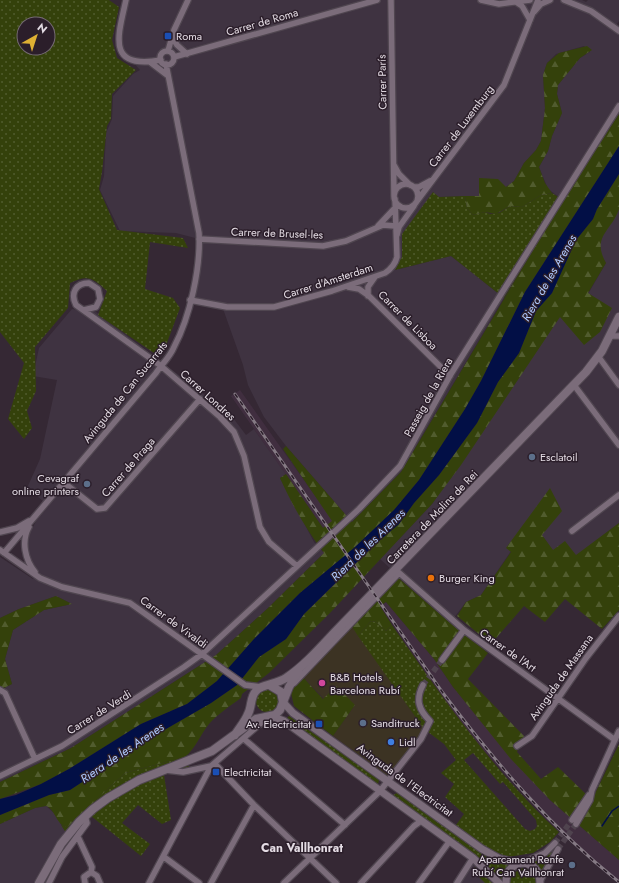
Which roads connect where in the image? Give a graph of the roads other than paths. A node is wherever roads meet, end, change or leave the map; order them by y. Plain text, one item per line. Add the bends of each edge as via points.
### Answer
1 (126, 0) edge
2 (188, 0) edge
3 (378, 0) edge
4 (391, 0) edge
5 (481, 0) edge
6 (528, 0) edge
7 (538, 0) edge
8 (550, 0) edge
9 (564, 0) edge
10 (516, 2) junction
11 (532, 16) junction
12 (619, 31) edge
13 (172, 37) junction
14 (168, 51) junction
15 (187, 54) junction
16 (174, 57) junction
17 (161, 60) junction
18 (150, 62) junction
19 (166, 64) junction
20 (168, 75) junction
21 (619, 106) edge
22 (393, 163) junction
23 (436, 177) junction
24 (412, 186) junction
25 (394, 197) junction
26 (416, 202) junction
27 (394, 209) junction
28 (395, 226) junction
29 (375, 228) junction
30 (199, 239) junction
31 (395, 239) junction
32 (378, 275) junction
33 (343, 287) junction
34 (369, 296) junction
35 (190, 300) junction
36 (84, 310) junction
37 (619, 317) edge
38 (610, 336) junction
39 (619, 336) edge
40 (598, 356) junction
41 (161, 366) junction
42 (450, 376) junction
43 (574, 385) junction
44 (619, 385) edge
45 (200, 399) junction
46 (619, 445) edge
47 (64, 482) junction
48 (619, 495) edge
49 (35, 516) junction
50 (572, 531) dead end
51 (0, 532) edge
52 (2, 552) edge
53 (297, 566) junction
54 (397, 571) junction
55 (40, 578) junction
56 (619, 616) edge
57 (464, 630) junction
58 (202, 654) junction
59 (442, 660) tunnel mouth
60 (304, 663) junction
61 (245, 685) junction
62 (423, 685) tunnel mouth
63 (271, 686) junction
64 (261, 687) junction
65 (2, 691) edge
66 (558, 697) junction
67 (285, 699) junction
68 (252, 702) junction
69 (268, 716) junction
70 (619, 731) edge
71 (234, 735) junction
72 (244, 739) junction
73 (615, 740) junction
74 (517, 746) dead end
75 (34, 759) junction
76 (213, 765) junction
77 (166, 770) junction
78 (0, 776) edge
79 (388, 782) junction
80 (380, 791) junction
81 (254, 805) junction
82 (85, 816) junction
83 (421, 821) junction
84 (574, 822) tunnel mouth
85 (345, 825) junction
86 (78, 837) junction
87 (449, 842) junction
88 (555, 843) tunnel mouth
89 (558, 849) tunnel mouth
90 (164, 858) junction
91 (310, 858) junction
92 (473, 858) junction
93 (521, 863) junction
94 (91, 872) junction
95 (540, 882) edge
96 (39, 883) edge
97 (49, 883) edge
98 (85, 883) edge
99 (100, 883) edge
100 (149, 883) edge
101 (199, 883) edge
102 (211, 883) edge
103 (284, 883) edge
104 (336, 883) edge
105 (361, 883) edge
106 (420, 883) edge
107 (457, 883) edge
108 (499, 883) edge
109 (506, 883) edge

1 - 18 street via 118,38 119,46 124,55 133,61
2 - 13 street
3 - 15 street, Carrer de Roma
4 - 22 street, Carrer París
5 - 10 street via 499,4
6 - 10 street
7 - 11 street, Carrer de Luxemburg
8 - 11 street, Carrer de Luxemburg via 541,4
9 - 12 street via 591,11
10 - 11 street
11 - 23 street, Carrer de Luxemburg via 504,85
13 - 14 street
13 - 15 street
14 - 16 street
14 - 17 street via 162,53
15 - 16 street, Carrer de Roma
16 - 19 street via 172,63
17 - 18 street
17 - 19 street
18 - 20 street
19 - 20 street, Avinguda de Can Sucarrats
20 - 30 street, Avinguda de Can Sucarrats
21 - 42 street, Passeig de la Riera
22 - 24 street via 399,174
22 - 25 street, Carrer París
23 - 24 street, Carrer de Luxemburg via 425,184
23 - 26 street, Carrer de Luxemburg
24 - 25 street via 400,186
24 - 26 street via 418,193
25 - 26 street via 398,205 405,208
25 - 27 street, Carrer d'Amsterdam
26 - 31 street, Carrer d'Amsterdam via 399,226
27 - 28 street, Carrer d'Amsterdam
27 - 29 street, Carrer de Brusel·les
28 - 29 street, Carrer de Brusel·les via 387,224
28 - 31 street, Carrer d'Amsterdam
29 - 30 street, Carrer de Brusel·les via 346,241 323,246
30 - 35 street, Avinguda de Can Sucarrats via 195,281
31 - 32 street, Carrer d'Amsterdam via 396,262 391,269
32 - 33 street, Carrer d'Amsterdam
32 - 34 street, Carrer de Lisboa via 368,287
33 - 34 street, Carrer de Lisboa via 354,287
33 - 35 street, Carrer d'Amsterdam via 274,307 227,307
34 - 42 street, Carrer de Lisboa
35 - 41 street, Avinguda de Can Sucarrats via 179,338
36 - 36 street via 96,307 100,299 98,289 89,282 76,287 73,293 76,305
36 - 41 street, Carrer Londres via 94,320
37 - 38 main road, Carretera de Molins de Rei
38 - 39 street
38 - 40 main road, Carretera de Molins de Rei
40 - 43 main road, Carretera de Molins de Rei
40 - 44 street
41 - 45 street, Carrer Londres
41 - 47 street, Avinguda de Can Sucarrats
42 - 53 street, Passeig de la Riera via 400,466 366,502
43 - 46 street
43 - 54 main road, Carretera de Molins de Rei
45 - 47 street, Carrer de Praga via 105,508 97,509
45 - 53 street, Carrer Londres via 220,416 239,441 264,536
47 - 49 street, Avinguda de Can Sucarrats
48 - 50 street
49 - 51 street, Avinguda de Can Sucarrats via 17,528
49 - 52 street, Avinguda de Can Sucarrats
49 - 55 street, Avinguda de Can Sucarrats via 26,532 26,552 29,565
52 - 55 street, Carrer de Vivaldi
53 - 58 street, Passeig de la Riera
54 - 57 street, Carrer de l'Art
54 - 60 main road, Carretera de Molins de Rei
54 - 67 street, Carretera de Molins de Rei via 293,684
55 - 58 street, Carrer de Vivaldi via 62,587 130,603
56 - 66 street, Avinguda de Massana
57 - 59 street
57 - 66 street, Carrer de l'Art
58 - 61 street, Carrer de Vivaldi
58 - 75 street, Carrer de Verdi via 164,682 70,741
60 - 63 main road, Carretera de Molins de Rei
60 - 67 main road, Carretera de Molins de Rei via 291,682
61 - 64 street, Carrer de Vivaldi
61 - 68 street
62 - 79 street via 418,703 430,721 421,739
63 - 64 main road, Carretera de Molins de Rei
63 - 67 main road via 281,692
64 - 68 main road via 254,692
65 - 75 street
66 - 73 street, Carrer de l'Art
66 - 74 street, Avinguda de Massana via 532,736
67 - 69 main road, Carretera de Molins de Rei via 280,710
67 - 79 street, Avinguda de l'Electricitat via 293,713
68 - 69 main road via 256,712
68 - 71 main road via 246,718
69 - 71 main road via 253,721
69 - 72 street
69 - 80 street via 284,721
70 - 73 street
71 - 77 main road via 204,755
72 - 76 street
72 - 85 street
73 - 84 street
75 - 78 street, Carrer de Verdi
76 - 77 street via 183,772
76 - 81 street
76 - 90 street
77 - 82 main road via 121,789
79 - 80 street
79 - 93 street, Avinguda de l'Electricitat via 492,855 508,862
80 - 83 street
80 - 85 street
81 - 91 street
81 - 102 street
82 - 86 street via 87,823
82 - 96 main road via 59,847
83 - 87 street
83 - 105 street
85 - 91 street
86 - 94 street via 92,866
86 - 97 street via 62,857
87 - 92 street
87 - 106 street
88 - 93 street via 545,853
89 - 95 street
90 - 100 street
90 - 101 street
91 - 103 street
91 - 104 street
92 - 107 street
92 - 108 street
93 - 95 street via 537,870
93 - 109 street via 515,864 508,872
94 - 98 street via 84,877
94 - 99 street via 96,874

